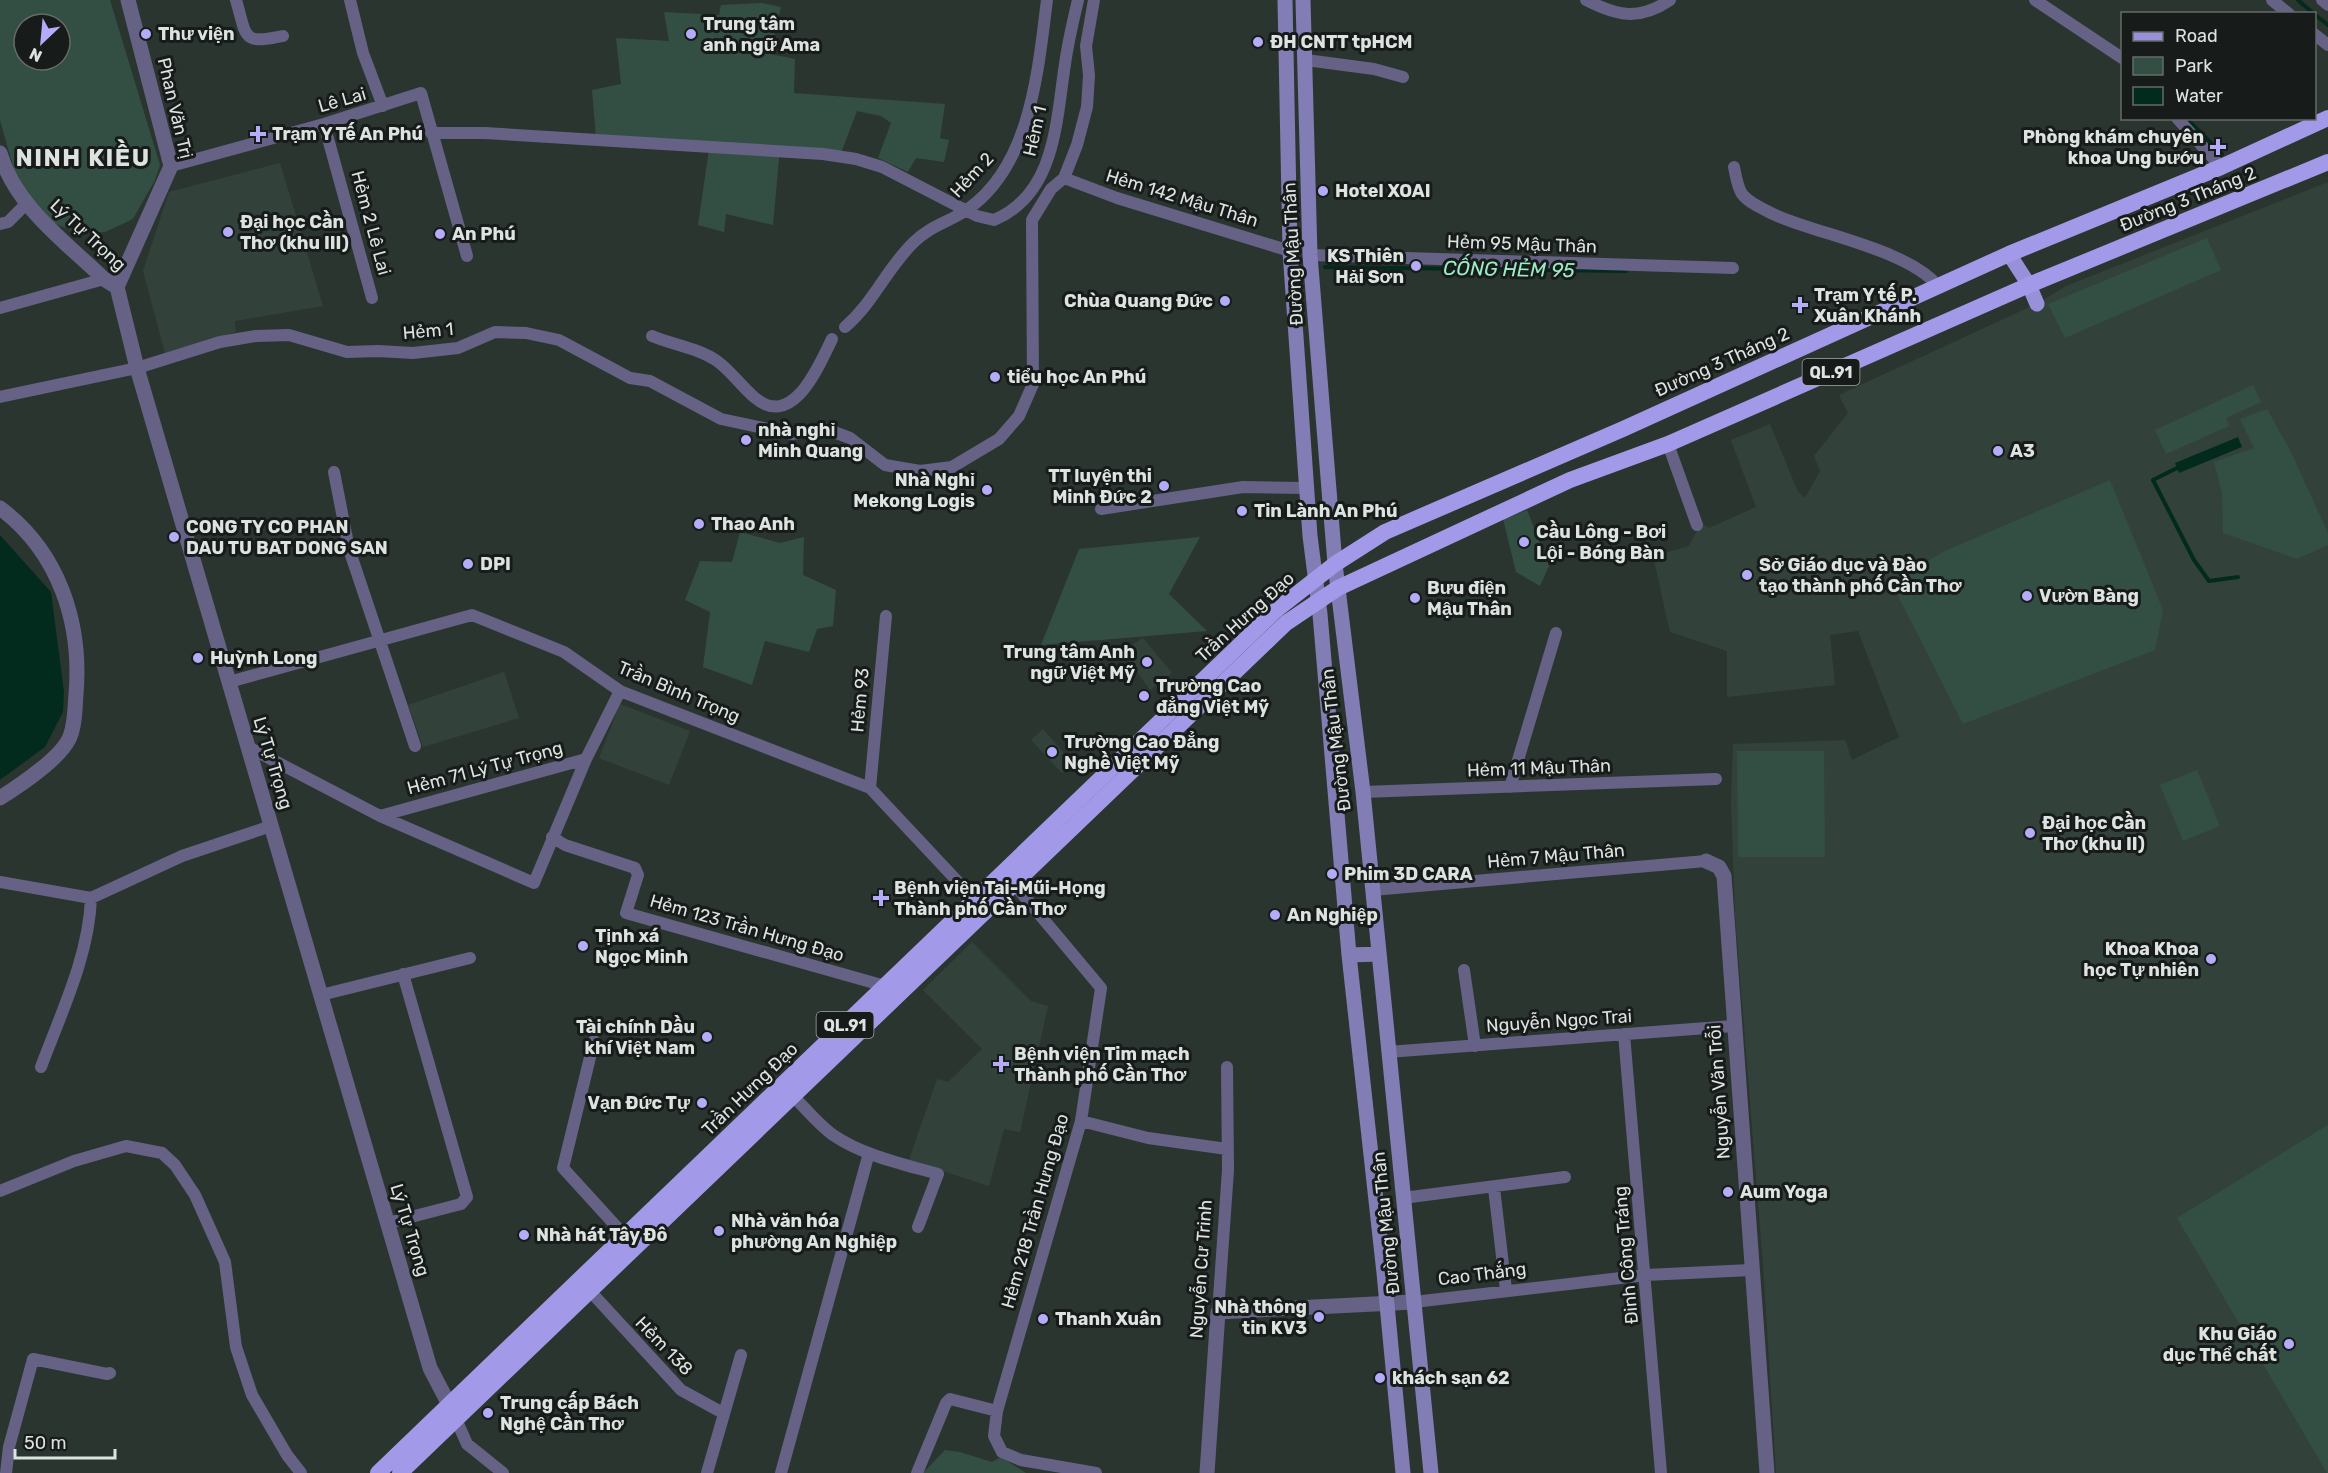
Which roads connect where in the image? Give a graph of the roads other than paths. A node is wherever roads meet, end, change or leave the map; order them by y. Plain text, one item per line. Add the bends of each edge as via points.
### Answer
1 (128, 0) edge
2 (236, 0) edge
3 (350, 0) edge
4 (1047, 0) edge
5 (1077, 0) edge
6 (1094, 0) edge
7 (1285, 0) edge
8 (1303, 0) edge
9 (1586, 0) edge
10 (1671, 0) edge
11 (2035, 0) edge
12 (2272, 0) edge
13 (2322, 0) edge
14 (2328, 5) edge
15 (2287, 12) edge
16 (283, 36) dead end
17 (2316, 36) edge
18 (2328, 45) edge
19 (2121, 57) edge
20 (1306, 60) junction
21 (1403, 77) dead end
22 (383, 106) junction
23 (2328, 118) edge
24 (2179, 120) edge
25 (324, 124) junction
26 (431, 133) junction
27 (0, 153) edge
28 (2328, 162) edge
29 (171, 166) junction
30 (1734, 167) dead end
31 (2221, 167) junction
32 (1064, 178) junction
33 (26, 204) junction
34 (968, 209) junction
35 (0, 224) edge
36 (1290, 251) junction
37 (2009, 254) junction
38 (1310, 255) junction
39 (467, 256) dead end
40 (1733, 268) dead end
41 (110, 283) junction
42 (2029, 285) junction
43 (1938, 286) junction
44 (372, 298) dead end
45 (2037, 303) dead end
46 (0, 308) edge
47 (845, 327) dead end
48 (652, 336) dead end
49 (832, 339) dead end
50 (136, 368) junction
51 (0, 397) edge
52 (1668, 444) junction
53 (334, 472) dead end
54 (1306, 488) junction
55 (0, 508) edge
56 (1101, 509) dead end
57 (1696, 525) dead end
58 (1335, 564) junction
59 (1315, 580) junction
60 (1338, 588) junction
61 (1318, 601) junction
62 (886, 616) dead end
63 (1556, 633) dead end
64 (379, 640) junction
65 (228, 682) junction
66 (620, 691) junction
67 (415, 746) dead end
68 (248, 747) junction
69 (586, 759) junction
70 (1716, 779) dead end
71 (1510, 787) junction
72 (870, 788) junction
73 (1363, 792) junction
74 (1, 800) edge
75 (380, 816) junction
76 (271, 826) junction
77 (552, 837) junction
78 (1706, 861) joint
79 (0, 882) edge
80 (1014, 884) junction
81 (1372, 890) junction
82 (91, 898) junction
83 (975, 900) junction
84 (1379, 954) junction
85 (1349, 956) junction
86 (470, 958) dead end
87 (1464, 969) dead end
88 (403, 974) junction
89 (885, 986) junction
90 (321, 995) junction
91 (1733, 1026) junction
92 (1624, 1034) junction
93 (594, 1041) dead end
94 (1475, 1046) junction
95 (1388, 1052) junction
96 (41, 1067) dead end
97 (1227, 1067) dead end
98 (793, 1096) junction
99 (1081, 1121) junction
100 (1227, 1149) junction
101 (869, 1153) junction
102 (1565, 1178) dead end
103 (1494, 1188) junction
104 (0, 1191) edge
105 (1403, 1198) junction
106 (387, 1223) junction
107 (918, 1227) dead end
108 (625, 1236) junction
109 (1751, 1270) junction
110 (1646, 1275) junction
111 (1506, 1290) junction
112 (590, 1291) junction
113 (1414, 1302) junction
114 (1386, 1304) junction
115 (1218, 1312) junction
116 (741, 1355) dead end
117 (110, 1373) dead end
118 (453, 1412) junction
119 (997, 1412) junction
120 (723, 1413) junction
121 (6, 1473) edge
122 (301, 1473) edge
123 (378, 1473) edge
124 (400, 1473) edge
125 (503, 1473) edge
126 (707, 1473) edge
127 (781, 1473) edge
128 (917, 1473) edge
129 (1096, 1473) edge
130 (1207, 1473) edge
131 (1402, 1473) edge
132 (1431, 1473) edge
133 (1661, 1473) edge
134 (1767, 1473) edge

1 - 29 street, Phan Văn Trị
2 - 16 street via 251,40
3 - 22 street, Lê Lai via 363,53
4 - 34 street, Hẻm 2 via 1035,82 1018,143 1007,165
5 - 34 street, Hẻm 1 via 1056,128 1040,179 1022,203 994,220 986,220
6 - 32 street via 1086,46 1087,107
7 - 36 main road, Đường Mậu Thân
8 - 20 main road, Đường Mậu Thân
9 - 10 street via 1608,12 1642,15
11 - 19 street
12 - 15 street
13 - 14 street
17 - 18 street
20 - 21 street
20 - 38 main road, Đường Mậu Thân
22 - 25 street, Lê Lai
22 - 26 street, Lê Lai via 421,93
23 - 31 highway, Đường 3 Tháng 2 / QL.91
24 - 31 street
25 - 29 street, Lê Lai
25 - 44 street, Hẻm 2 Lê Lai
26 - 34 street via 823,154 882,167
26 - 39 street, Lê Lai
27 - 33 street, Lý Tự Trọng
28 - 42 highway, Đường 3 Tháng 2 / QL.91
29 - 41 street, Phan Văn Trị
30 - 43 street via 1743,194 1757,206 1879,251 1924,273
31 - 37 highway, Đường 3 Tháng 2 / QL.91
32 - 36 street, Hẻm 142 Mậu Thân
32 - 50 street, Hẻm 1 via 1051,189 1032,220 1032,384 1019,416 999,439 952,467 920,471 885,465 850,438 822,428 792,434 721,419 650,381 630,378 559,340 526,333 495,332 458,348 413,353 347,352 289,335 256,336 220,342
33 - 35 street via 8,222
33 - 41 street, Lý Tự Trọng
34 - 47 street, Hẻm 2 via 936,224 915,240 890,269 864,310
36 - 38 main road
36 - 54 main road, Đường Mậu Thân
37 - 42 main road
37 - 43 highway, Đường 3 Tháng 2 / QL.91
38 - 40 street, Hẻm 95 Mậu Thân
38 - 58 main road, Đường Mậu Thân
41 - 46 street
41 - 50 street, Lý Tự Trọng
42 - 45 main road
42 - 52 highway, Đường 3 Tháng 2 / QL.91
43 - 58 highway, Đường 3 Tháng 2 / QL.91 via 1385,532
48 - 49 street via 717,360 753,397 771,404 792,402 802,395
50 - 51 street, Hẻm 1
50 - 65 street, Lý Tự Trọng
52 - 57 street
52 - 60 highway, Đường 3 Tháng 2 / QL.91 via 1570,480
53 - 64 street via 349,549
54 - 56 street via 1243,487
54 - 59 main road, Đường Mậu Thân
55 - 74 street via 35,542 65,593 76,632 78,668 69,739
58 - 59 highway, Trần Hưng Đạo / QL.91
58 - 60 main road, Đường Mậu Thân
59 - 61 main road, Đường Mậu Thân
59 - 83 highway, Trần Hưng Đạo / QL.91 via 1275,611
60 - 61 highway, Trần Hưng Đạo / QL.91
60 - 73 main road, Đường Mậu Thân
61 - 80 highway, Trần Hưng Đạo / QL.91 via 1286,623
61 - 85 main road, Đường Mậu Thân
62 - 72 street, Hẻm 93
63 - 71 street
64 - 65 street, Trần Bình Trọng
64 - 66 street, Trần Bình Trọng via 472,615 564,652
64 - 67 street
65 - 68 street, Lý Tự Trọng
66 - 69 street
66 - 72 street, Trần Bình Trọng
68 - 75 street, Hẻm 71 Lý Tự Trọng
68 - 76 street, Lý Tự Trọng
69 - 75 street, Hẻm 71 Lý Tự Trọng
69 - 77 street, Hẻm 71 Lý Tự Trọng
70 - 71 street, Hẻm 11 Mậu Thân
71 - 73 street, Hẻm 11 Mậu Thân
72 - 83 street, Trần Bình Trọng
73 - 81 main road, Đường Mậu Thân
75 - 77 street, Hẻm 71 Lý Tự Trọng via 534,883
76 - 82 street via 182,856
76 - 90 street, Lý Tự Trọng
77 - 89 street, Hẻm 123 Trần Hưng Đạo via 635,868 638,875 626,913
78 - 81 street, Hẻm 7 Mậu Thân
78 - 91 street, Nguyễn Văn Trỗi via 1719,867 1724,876
79 - 82 street
80 - 98 highway, Trần Hưng Đạo / QL.91
80 - 99 street, Hẻm 218 Trần Hưng Đạo via 1101,987
81 - 84 main road, Đường Mậu Thân
82 - 96 street via 85,946
83 - 89 highway, Trần Hưng Đạo / QL.91
84 - 85 main road
84 - 95 main road, Đường Mậu Thân
85 - 114 main road, Đường Mậu Thân
86 - 88 street
87 - 94 street
88 - 90 street
88 - 106 street via 467,1197 461,1204
89 - 108 highway, Trần Hưng Đạo / QL.91
90 - 106 street, Lý Tự Trọng
91 - 92 street, Nguyễn Ngọc Trai
91 - 109 street, Nguyễn Văn Trỗi
92 - 94 street, Nguyễn Ngọc Trai
92 - 110 street, Đinh Công Tráng
93 - 108 street via 563,1168
94 - 95 street, Nguyễn Ngọc Trai
95 - 105 main road, Đường Mậu Thân
97 - 100 street, Nguyễn Cư Trinh
98 - 101 street via 833,1135
98 - 112 highway, Trần Hưng Đạo / QL.91
99 - 100 street via 1148,1138
99 - 119 street, Hẻm 218 Trần Hưng Đạo
100 - 115 street, Nguyễn Cư Trinh
101 - 107 street via 938,1174
101 - 127 street
102 - 103 street
103 - 105 street
103 - 111 street
104 - 122 street via 74,1161 126,1146 162,1153 176,1165 195,1195 225,1262 236,1347 252,1395
105 - 113 main road, Đường Mậu Thân
106 - 118 street, Lý Tự Trọng via 430,1368
108 - 118 highway, Trần Hưng Đạo / QL.91
109 - 110 street, Cao Thắng
109 - 134 street, Nguyễn Văn Trỗi
110 - 111 street, Cao Thắng
110 - 133 street, Đinh Công Tráng
111 - 113 street, Cao Thắng
112 - 118 highway, Trần Hưng Đạo / QL.91
112 - 120 street, Hẻm 138 via 681,1390
113 - 114 street, Cao Thắng
113 - 132 main road, Đường Mậu Thân
114 - 115 street, Cao Thắng
114 - 131 main road, Đường Mậu Thân
115 - 130 street, Nguyễn Cư Trinh
116 - 120 street
117 - 121 street via 33,1359 14,1426
118 - 123 highway, Trần Hưng Đạo / QL.91
118 - 124 highway, Trần Hưng Đạo / QL.91
118 - 125 street via 466,1444
119 - 128 street via 959,1401 946,1403
119 - 129 street, Hẻm 218 Trần Hưng Đạo via 994,1436 1002,1452 1021,1460
120 - 126 street

